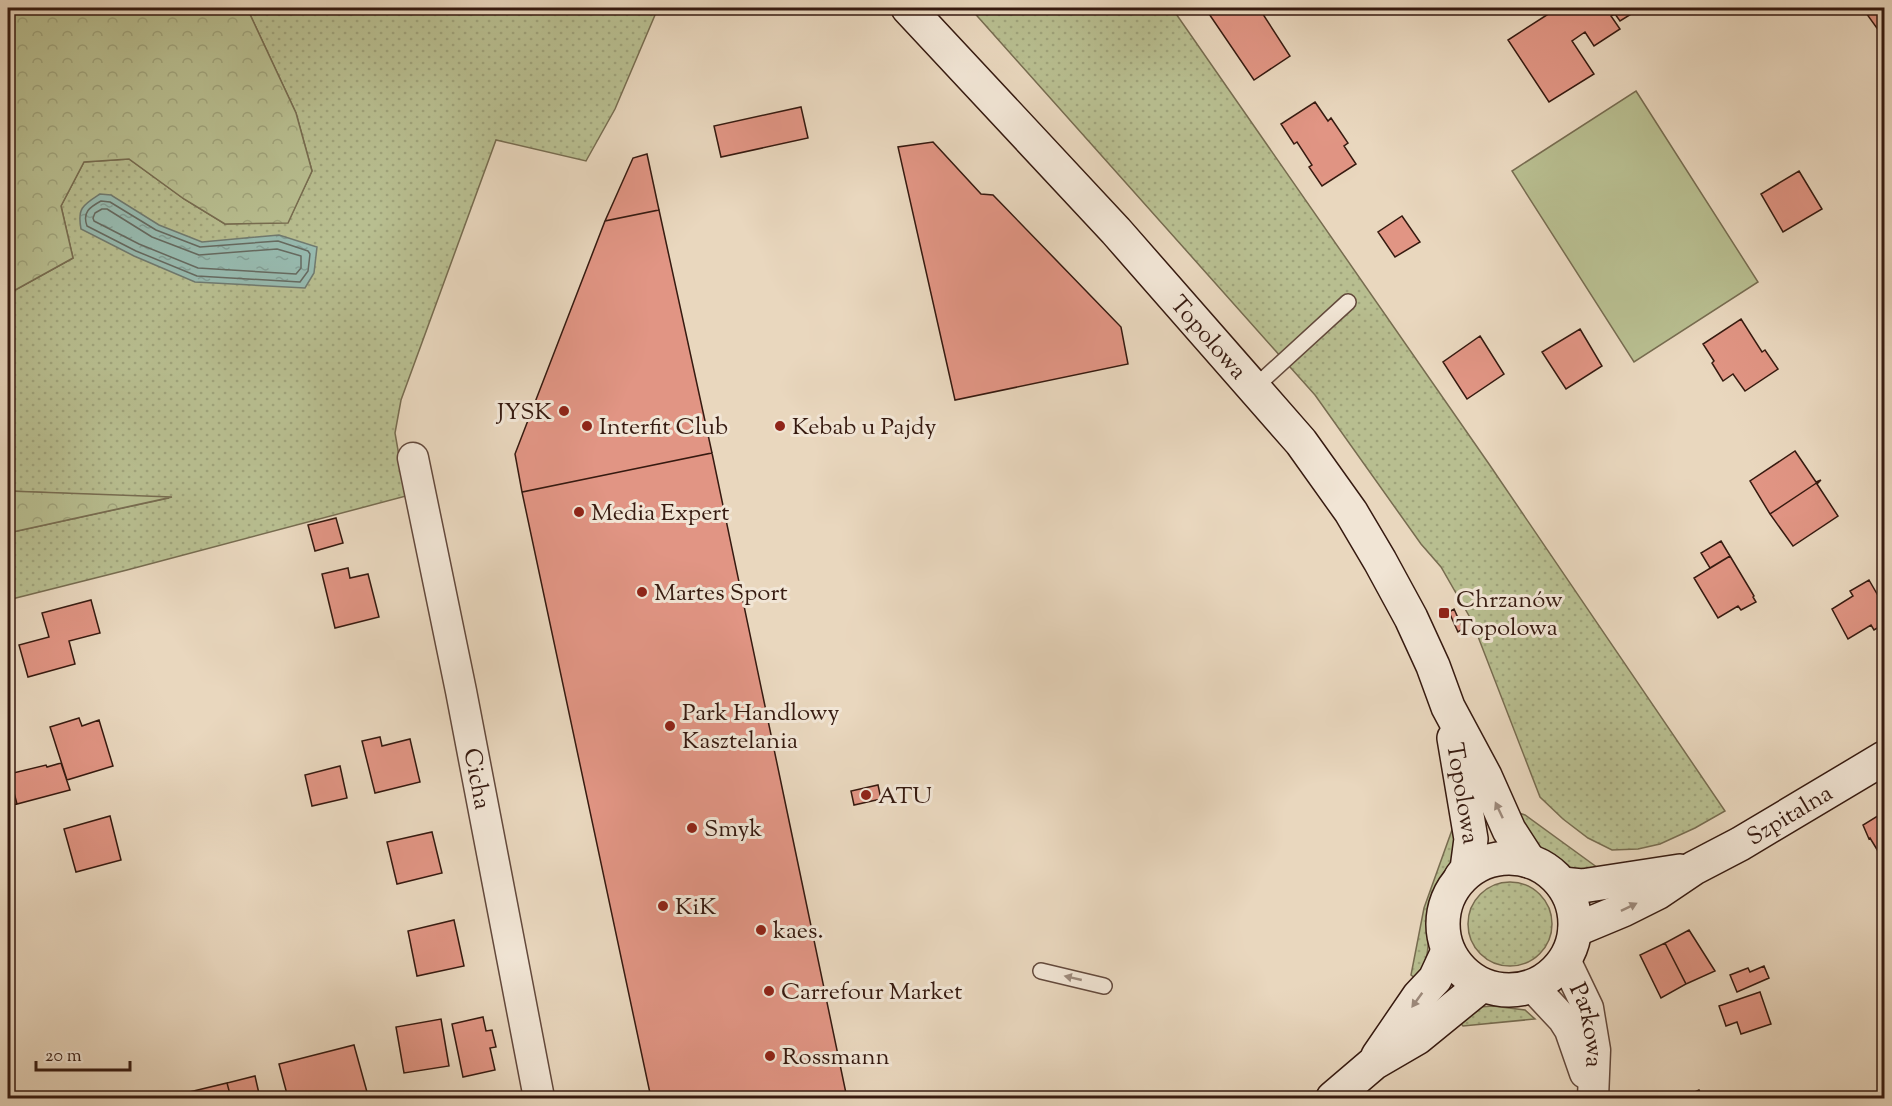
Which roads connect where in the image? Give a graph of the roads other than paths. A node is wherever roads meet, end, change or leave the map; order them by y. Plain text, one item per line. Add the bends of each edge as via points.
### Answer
1 (908, 8) edge
2 (1348, 302) dead end
3 (1254, 388) junction
4 (413, 458) dead end
5 (1448, 707) junction
6 (1884, 758) edge
7 (1529, 861) junction
8 (1694, 868) junction
9 (1461, 877) junction
10 (1562, 884) junction
11 (1570, 945) junction
12 (1448, 951) junction
13 (1041, 971) dead end
14 (1482, 985) junction
15 (1104, 986) dead end
16 (1533, 987) junction
17 (1374, 1063) junction
18 (1593, 1097) edge
19 (539, 1098) edge
20 (1333, 1098) edge

1 - 3 main road, Topolowa via 1116,231
2 - 3 lane
3 - 5 main road, Topolowa via 1301,442 1352,512 1411,618
4 - 19 street, Cicha
7 -> 5 main road, Topolowa via 1509,830
5 - 9 main road, Topolowa via 1471,839 1467,869
6 - 8 main road, Szpitalna
7 - 9 main road via 1497,859 1481,863
7 - 10 main road
8 - 10 main road, Szpitalna via 1582,886
11 -> 8 main road, Szpitalna
9 - 12 main road via 1443,912 1442,932
10 - 11 main road via 1573,906
11 - 16 main road via 1551,976
11 - 18 street, Parkowa via 1595,1050
12 - 14 main road via 1462,971
12 -> 17 main road via 1434,979
15 -> 13 lane
14 - 16 main road via 1507,991
14 - 17 main road via 1417,1038
16 - 18 street, Parkowa via 1570,1030
17 - 20 main road

